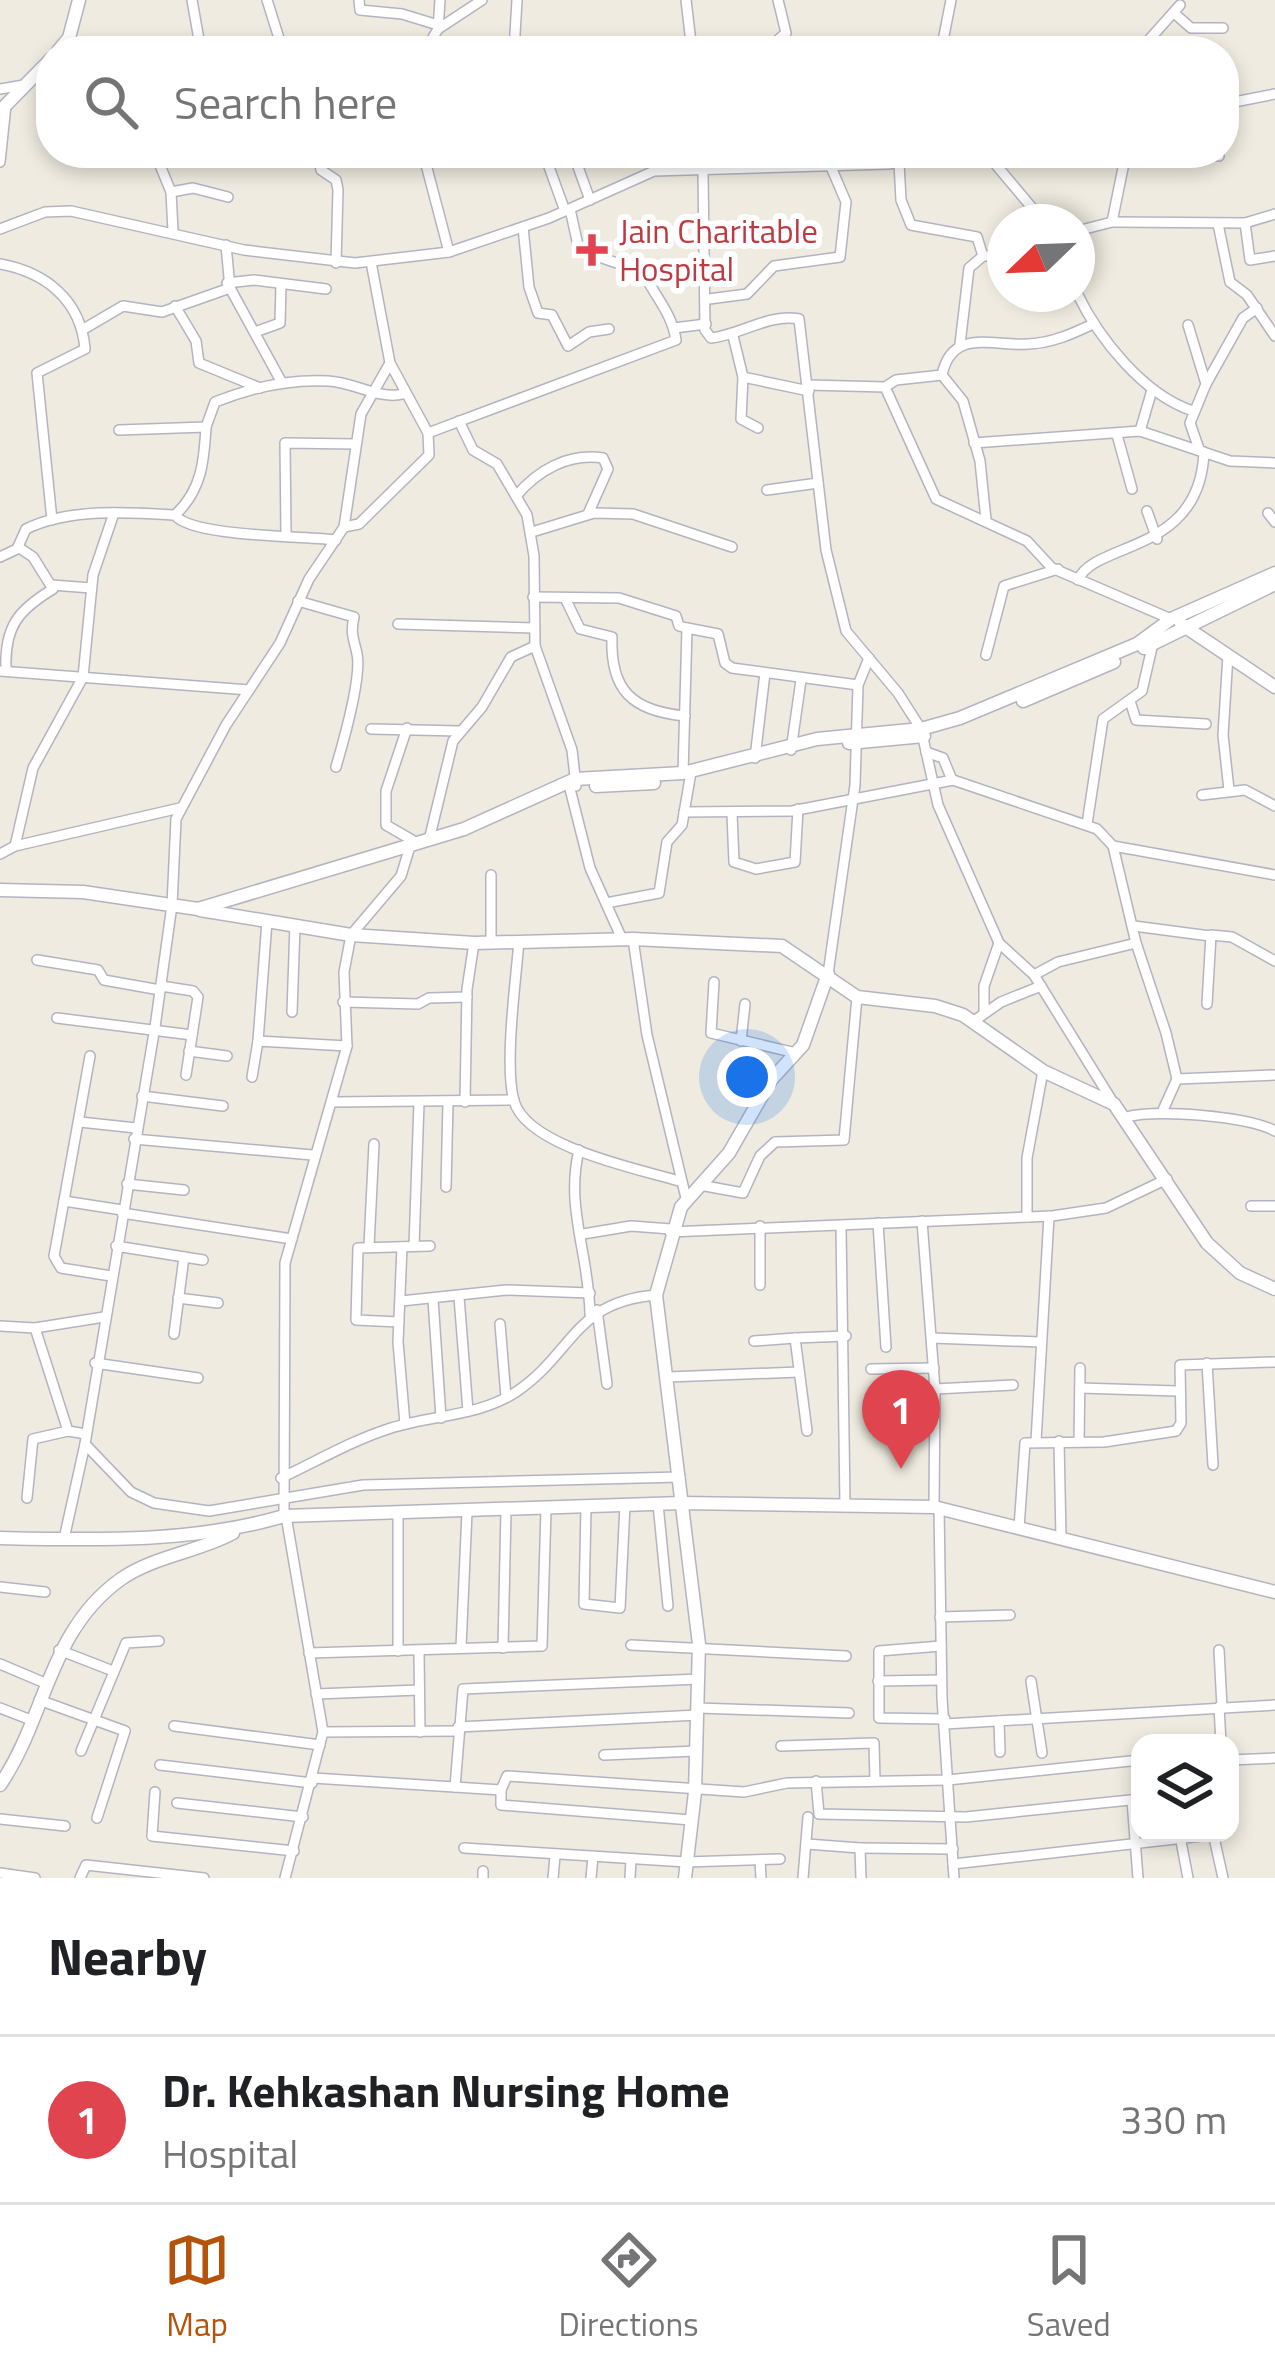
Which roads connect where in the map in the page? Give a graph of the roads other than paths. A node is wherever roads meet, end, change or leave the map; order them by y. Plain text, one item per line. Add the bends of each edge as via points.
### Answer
1 (79, 0) edge
2 (192, 0) edge
3 (267, 0) edge
4 (359, 0) edge
5 (440, 0) edge
6 (482, 0) edge
7 (518, 0) edge
8 (686, 0) edge
9 (778, 0) edge
10 (951, 0) edge
11 (1179, 4) edge
12 (438, 27) junction
13 (1223, 28) dead end
14 (73, 36) edge
15 (198, 36) edge
16 (278, 36) edge
17 (433, 36) edge
18 (515, 36) edge
19 (690, 36) edge
20 (782, 36) edge
21 (944, 36) edge
22 (1152, 36) edge
23 (36, 73) edge
24 (23, 86) junction
25 (0, 89) edge
26 (1275, 94) edge
27 (1239, 101) edge
28 (3, 108) edge
29 (0, 162) edge
30 (161, 168) edge
31 (321, 168) edge
32 (427, 168) edge
33 (550, 168) edge
34 (579, 168) edge
35 (696, 168) edge
36 (777, 168) edge
37 (832, 168) edge
38 (899, 168) edge
39 (999, 168) edge
40 (1122, 168) edge
41 (697, 171) junction
42 (171, 192) junction
43 (228, 196) dead end
44 (590, 200) junction
45 (1029, 204) edge
46 (567, 210) junction
47 (1275, 214) edge
48 (1112, 222) junction
49 (1245, 223) junction
50 (1218, 224) junction
51 (1095, 226) edge
52 (524, 227) junction
53 (0, 229) edge
54 (173, 231) junction
55 (226, 245) junction
56 (449, 252) junction
57 (983, 256) junction
58 (987, 256) edge
59 (1275, 256) edge
60 (371, 262) junction
61 (336, 263) junction
62 (0, 264) edge
63 (281, 285) junction
64 (228, 286) junction
65 (326, 289) dead end
66 (709, 299) junction
67 (175, 306) junction
68 (1258, 308) junction
69 (1087, 312) edge
70 (706, 324) junction
71 (1093, 324) junction
72 (1189, 326) dead end
73 (674, 328) junction
74 (609, 329) dead end
75 (82, 330) junction
76 (255, 332) junction
77 (733, 336) junction
78 (1275, 336) edge
79 (960, 344) junction
80 (390, 363) junction
81 (942, 375) junction
82 (743, 377) junction
83 (282, 383) junction
84 (1206, 384) junction
85 (885, 387) junction
86 (260, 388) junction
87 (808, 388) junction
88 (372, 389) junction
89 (1152, 390) junction
90 (403, 394) junction
91 (1193, 411) junction
92 (459, 422) junction
93 (206, 427) junction
94 (758, 428) dead end
95 (118, 430) dead end
96 (1140, 431) junction
97 (428, 433) junction
98 (1117, 435) junction
99 (974, 443) junction
100 (355, 444) junction
101 (1201, 450) junction
102 (1275, 463) edge
103 (818, 483) junction
104 (1132, 488) dead end
105 (766, 490) dead end
106 (516, 496) junction
107 (1148, 511) dead end
108 (115, 513) junction
109 (588, 514) junction
110 (176, 515) junction
111 (52, 520) junction
112 (986, 520) junction
113 (344, 527) junction
114 (532, 532) junction
115 (286, 534) junction
116 (1157, 539) junction
117 (336, 540) junction
118 (19, 547) junction
119 (732, 547) dead end
120 (0, 557) edge
121 (1058, 569) junction
122 (1275, 573) edge
123 (1078, 580) junction
124 (1275, 584) edge
125 (52, 585) junction
126 (91, 588) junction
127 (533, 597) junction
128 (566, 600) junction
129 (298, 601) junction
130 (1177, 622) junction
131 (398, 624) dead end
132 (534, 628) junction
133 (687, 628) junction
134 (1153, 638) junction
135 (536, 646) junction
136 (986, 655) dead end
137 (1228, 655) junction
138 (869, 658) junction
139 (3, 670) edge
140 (765, 673) junction
141 (83, 677) junction
142 (801, 680) junction
143 (858, 685) junction
144 (1275, 687) edge
145 (249, 690) junction
146 (1130, 701) junction
147 (685, 716) junction
148 (1206, 724) dead end
149 (407, 728) junction
150 (371, 729) dead end
151 (459, 731) junction
152 (922, 733) junction
153 (856, 738) junction
154 (791, 747) junction
155 (926, 752) junction
156 (755, 755) junction
157 (336, 767) dead end
158 (687, 776) junction
159 (952, 780) junction
160 (930, 782) junction
161 (572, 783) junction
162 (1229, 790) junction
163 (1202, 795) dead end
164 (854, 799) junction
165 (1275, 806) edge
166 (180, 808) junction
167 (798, 809) junction
168 (684, 812) junction
169 (732, 814) junction
170 (1087, 824) junction
171 (430, 836) junction
172 (411, 843) junction
173 (15, 846) junction
174 (1113, 846) junction
175 (0, 854) edge
176 (491, 875) dead end
177 (1275, 875) edge
178 (0, 890) edge
179 (606, 903) junction
180 (172, 904) junction
181 (198, 909) junction
182 (267, 921) junction
183 (295, 925) junction
184 (1134, 926) junction
185 (351, 934) junction
186 (1210, 936) junction
187 (628, 939) junction
188 (519, 941) junction
189 (491, 943) junction
190 (999, 943) junction
191 (1136, 943) junction
192 (474, 944) junction
193 (37, 960) dead end
194 (1275, 962) edge
195 (828, 974) junction
196 (1034, 975) junction
197 (714, 982) dead end
198 (1041, 986) junction
199 (160, 988) junction
200 (467, 997) junction
201 (856, 997) junction
202 (344, 1002) junction
203 (745, 1004) dead end
204 (1207, 1004) dead end
205 (292, 1012) dead end
206 (979, 1016) junction
207 (57, 1018) dead end
208 (154, 1031) junction
209 (192, 1035) junction
210 (741, 1041) junction
211 (258, 1042) junction
212 (347, 1046) junction
213 (189, 1052) junction
214 (796, 1053) junction
215 (90, 1056) dead end
216 (227, 1057) dead end
217 (1043, 1071) junction
218 (186, 1075) dead end
219 (1275, 1075) edge
220 (251, 1077) dead end
221 (1177, 1079) junction
222 (142, 1096) junction
223 (514, 1100) junction
224 (334, 1102) junction
225 (465, 1102) junction
226 (419, 1103) junction
227 (448, 1103) junction
228 (1114, 1104) junction
229 (223, 1106) dead end
230 (1163, 1110) junction
231 (1126, 1118) junction
232 (80, 1122) junction
233 (1275, 1131) edge
234 (135, 1133) junction
235 (374, 1144) dead end
236 (579, 1150) junction
237 (312, 1155) junction
238 (1166, 1179) junction
239 (679, 1181) junction
240 (127, 1184) junction
241 (700, 1185) junction
242 (446, 1187) dead end
243 (184, 1190) dead end
244 (686, 1198) junction
245 (64, 1201) junction
246 (1251, 1206) dead end
247 (1275, 1206) edge
248 (122, 1212) junction
249 (1048, 1216) junction
250 (1027, 1217) junction
251 (922, 1221) junction
252 (878, 1223) junction
253 (760, 1226) junction
254 (841, 1227) junction
255 (671, 1230) junction
256 (583, 1234) junction
257 (292, 1238) junction
258 (116, 1246) junction
259 (369, 1246) junction
260 (430, 1246) dead end
261 (408, 1247) junction
262 (184, 1257) junction
263 (203, 1260) dead end
264 (111, 1276) junction
265 (760, 1285) dead end
266 (1275, 1289) edge
267 (590, 1293) junction
268 (656, 1295) junction
269 (459, 1297) junction
270 (178, 1298) junction
271 (433, 1299) junction
272 (400, 1301) junction
273 (218, 1303) dead end
274 (594, 1312) junction
275 (104, 1317) junction
276 (400, 1322) junction
277 (500, 1324) dead end
278 (0, 1326) edge
279 (35, 1328) junction
280 (174, 1334) dead end
281 (846, 1336) junction
282 (795, 1338) junction
283 (932, 1338) junction
284 (754, 1341) dead end
285 (1040, 1342) junction
286 (886, 1347) dead end
287 (1275, 1362) edge
288 (1207, 1363) junction
289 (95, 1364) junction
290 (934, 1368) junction
291 (1080, 1368) dead end
292 (871, 1370) dead end
293 (799, 1372) junction
294 (668, 1377) junction
295 (198, 1378) dead end
296 (608, 1384) dead end
297 (1013, 1385) dead end
298 (1079, 1388) junction
299 (935, 1389) junction
300 (1178, 1391) junction
301 (506, 1397) junction
302 (468, 1411) junction
303 (441, 1418) junction
304 (405, 1424) junction
305 (68, 1431) junction
306 (807, 1431) dead end
307 (86, 1439) junction
308 (1036, 1441) junction
309 (1059, 1441) junction
310 (1079, 1442) junction
311 (1213, 1465) dead end
312 (680, 1477) junction
313 (281, 1478) junction
314 (283, 1494) junction
315 (27, 1498) dead end
316 (682, 1503) junction
317 (658, 1504) junction
318 (625, 1505) junction
319 (845, 1505) junction
320 (586, 1507) junction
321 (936, 1508) junction
322 (546, 1509) junction
323 (506, 1510) junction
324 (467, 1512) junction
325 (398, 1515) junction
326 (285, 1516) junction
327 (1018, 1528) junction
328 (239, 1530) junction
329 (0, 1538) edge
330 (1061, 1538) junction
331 (64, 1539) junction
332 (0, 1587) edge
333 (45, 1592) dead end
334 (1275, 1592) edge
335 (668, 1606) dead end
336 (1010, 1615) dead end
337 (940, 1617) junction
338 (159, 1640) dead end
339 (631, 1645) dead end
340 (699, 1645) junction
341 (940, 1646) junction
342 (461, 1647) junction
343 (503, 1648) junction
344 (59, 1650) junction
345 (1220, 1650) dead end
346 (398, 1651) junction
347 (419, 1652) junction
348 (308, 1653) junction
349 (846, 1656) dead end
350 (0, 1664) edge
351 (113, 1671) junction
352 (699, 1679) junction
353 (941, 1679) junction
354 (878, 1681) junction
355 (1031, 1681) dead end
356 (45, 1683) junction
357 (419, 1690) junction
358 (316, 1694) junction
359 (38, 1700) junction
360 (1275, 1705) edge
361 (1220, 1707) junction
362 (0, 1708) edge
363 (698, 1712) junction
364 (849, 1713) dead end
365 (94, 1719) junction
366 (1036, 1719) junction
367 (31, 1720) junction
368 (945, 1721) junction
369 (999, 1721) junction
370 (174, 1726) dead end
371 (458, 1729) junction
372 (322, 1732) junction
373 (420, 1732) junction
374 (1221, 1734) edge
375 (320, 1745) junction
376 (781, 1746) dead end
377 (81, 1751) dead end
378 (696, 1751) junction
379 (1000, 1752) dead end
380 (1042, 1754) dead end
381 (604, 1755) dead end
382 (1275, 1757) edge
383 (1239, 1759) edge
384 (1131, 1761) edge
385 (160, 1765) dead end
386 (312, 1780) junction
387 (875, 1780) junction
388 (948, 1780) junction
389 (816, 1781) junction
390 (0, 1785) edge
391 (455, 1787) junction
392 (501, 1790) junction
393 (155, 1792) dead end
394 (694, 1792) junction
395 (1131, 1800) edge
396 (176, 1803) dead end
397 (808, 1816) dead end
398 (303, 1817) junction
399 (97, 1818) dead end
400 (951, 1818) junction
401 (0, 1819) edge
402 (691, 1820) junction
403 (65, 1826) dead end
404 (1136, 1842) edge
405 (1154, 1842) edge
406 (1181, 1842) edge
407 (1210, 1842) edge
408 (807, 1844) junction
409 (1136, 1846) junction
410 (464, 1847) dead end
411 (860, 1848) junction
412 (952, 1849) junction
413 (294, 1851) junction
414 (555, 1856) junction
415 (593, 1857) junction
416 (631, 1859) junction
417 (760, 1859) junction
418 (779, 1859) dead end
419 (993, 1861) junction
420 (686, 1862) junction
421 (953, 1864) junction
422 (0, 1873) edge
423 (35, 1878) edge
424 (80, 1878) edge
425 (204, 1878) edge
426 (285, 1878) edge
427 (553, 1878) edge
428 (591, 1878) edge
429 (630, 1878) edge
430 (685, 1878) edge
431 (761, 1878) edge
432 (803, 1878) edge
433 (861, 1878) edge
434 (954, 1878) edge
435 (994, 1878) edge
436 (1138, 1878) edge
437 (1188, 1878) edge
438 (1223, 1878) edge

1 - 14 street
2 - 15 street
3 - 16 street
4 - 12 street via 359,10
5 - 12 street
6 - 12 street
7 - 18 street
8 - 19 street
9 - 20 street
10 - 21 street
11 - 13 street via 1191,28
11 - 22 street
12 - 17 street
23 - 24 street
24 - 25 street
24 - 28 street
26 - 27 street
28 - 29 street
30 - 42 street
31 - 61 street via 338,190
32 - 56 street
33 - 46 street
34 - 44 street
35 - 41 street
36 - 41 street
37 - 66 street via 846,202 840,257 774,266 747,294
38 - 57 street via 911,225 977,237
39 - 45 street
40 - 48 street
41 - 44 street via 654,171
41 - 66 street
42 - 43 street
42 - 54 street
44 - 46 street
46 - 52 street
46 - 73 street via 578,250 643,272
47 - 49 street
48 - 50 street
48 - 51 street
49 - 50 street
49 - 59 street via 1250,260
50 - 68 street via 1228,277
52 - 56 street
52 - 74 street via 538,313 552,315 568,346
53 - 54 street via 54,211
54 - 55 street
55 - 61 street
55 - 64 street
56 - 60 street
57 - 58 street
57 - 79 street via 966,274
60 - 61 street
60 - 80 street
62 - 75 street via 51,281
63 - 64 street
63 - 65 street
63 - 76 street via 278,326
64 - 67 street
64 - 76 street
66 - 70 street
67 - 75 street via 158,313 123,306
67 - 86 street via 199,363
68 - 78 street
68 - 84 street via 1243,318
69 - 71 street
70 - 73 street
70 - 77 street via 710,338
71 - 79 street via 1040,343
71 - 89 street
72 - 84 street
73 - 92 street via 672,342
75 - 111 street via 85,349 37,374
76 - 83 street
77 - 82 street
77 - 87 street via 799,319
79 - 81 street
80 - 88 street
80 - 90 street
81 - 85 street
81 - 99 street via 963,401
82 - 87 street
82 - 94 street via 741,419
83 - 86 street
83 - 88 street
84 - 91 street
85 - 87 street
85 - 112 street via 932,495
86 - 93 street via 215,402
87 - 103 street
88 - 90 street
88 - 100 street
89 - 91 street
89 - 96 street
90 - 97 street
91 - 101 street
92 - 97 street
92 - 106 street
93 - 95 street
93 - 110 street via 203,472
96 - 98 street
96 - 101 street
97 - 113 street via 429,455 357,526
98 - 99 street
98 - 104 street
99 - 112 street
100 - 113 street
100 - 115 street via 285,443
101 - 102 street
101 - 116 street via 1201,482
103 - 105 street
103 - 138 street via 839,614
106 - 109 street via 544,467 603,458 608,469
106 - 114 street
107 - 116 street
108 - 110 street
108 - 111 street
108 - 126 street
109 - 114 street
109 - 119 street via 633,514
110 - 115 street via 188,525
111 - 118 street via 26,529
112 - 121 street via 1028,541
113 - 117 street
114 - 127 street
115 - 117 street
116 - 123 street via 1085,568
117 - 129 street
118 - 120 street
118 - 125 street
121 - 123 street
121 - 136 street via 1004,586
122 - 130 street
123 - 130 street
124 - 130 street
125 - 126 street
125 - 139 street via 25,604
126 - 141 street
127 - 128 street
127 - 132 street
128 - 133 street via 631,601 676,616
128 - 147 street via 580,629 612,638 619,688 645,710
129 - 145 street
129 - 157 street via 354,617 351,716
130 - 134 street
130 - 137 street
131 - 132 street
132 - 135 street
133 - 140 street via 718,634 727,665
133 - 147 street
134 - 146 street via 1145,685
134 - 152 street
135 - 151 street via 512,657
135 - 161 street via 572,750
137 - 144 street
137 - 162 street
138 - 143 street
138 - 152 street
139 - 141 street
140 - 142 street
140 - 156 street
141 - 145 street
141 - 173 street via 33,768
142 - 143 street
142 - 154 street
143 - 153 street
145 - 166 street
146 - 148 street via 1136,720
146 - 170 street via 1103,719
147 - 158 street
149 - 150 street
149 - 151 street
149 - 172 street via 386,791 386,821
151 - 171 street
152 - 153 street
152 - 155 street
153 - 154 street
153 - 164 street
154 - 156 street
155 - 159 street via 943,758
155 - 160 street
156 - 158 street
158 - 161 street
158 - 168 street
159 - 160 street
159 - 170 street
160 - 164 street
160 - 190 street
161 - 171 street
161 - 172 street via 476,830
161 - 179 street via 580,835
162 - 163 street
162 - 165 street
164 - 167 street
164 - 195 street
166 - 173 street
166 - 180 street
167 - 169 street
167 - 169 street via 796,862 756,869 736,865
168 - 169 street
168 - 179 street via 667,842 659,892
170 - 174 street
171 - 172 street
172 - 181 street
172 - 185 street via 401,876
173 - 175 street
174 - 177 street
174 - 184 street
176 - 189 street
178 - 180 street
179 - 187 street
180 - 181 street
180 - 199 street
181 - 182 street
182 - 183 street
182 - 211 street
183 - 185 street
183 - 205 street
184 - 186 street
184 - 191 street
185 - 192 street
185 - 202 street
186 - 194 street via 1232,937
186 - 204 street
187 - 188 street
187 - 195 street via 762,942
187 - 239 street
188 - 189 street
188 - 223 street
189 - 192 street
190 - 196 street
190 - 206 street
191 - 196 street
191 - 221 street
192 - 200 street
193 - 199 street
195 - 201 street
195 - 214 street
196 - 198 street
197 - 210 street via 711,1034
198 - 206 street
198 - 228 street
199 - 208 street
199 - 209 street via 196,993
200 - 202 street
200 - 225 street
201 - 206 street
201 - 241 street via 844,1140 775,1142 743,1193
202 - 212 street
203 - 210 street
206 - 217 street
207 - 208 street
208 - 209 street
208 - 222 street
209 - 213 street
210 - 214 street
211 - 212 street
211 - 220 street
212 - 224 street
213 - 216 street
213 - 218 street
214 - 241 street
215 - 232 street
217 - 228 street
217 - 250 street via 1027,1158
219 - 221 street
221 - 230 street
222 - 229 street
222 - 234 street
223 - 225 street
223 - 236 street via 529,1122
224 - 226 street
224 - 237 street
225 - 227 street
226 - 227 street
226 - 261 street
227 - 242 street
228 - 231 street
230 - 231 street
230 - 233 street
231 - 238 street
232 - 234 street
232 - 245 street
234 - 237 street
234 - 240 street
235 - 259 street
236 - 239 street
236 - 256 street via 573,1192
237 - 257 street
238 - 249 street via 1106,1208
238 - 266 street via 1207,1244
239 - 244 street
240 - 243 street
240 - 248 street
241 - 244 street
244 - 255 street
245 - 248 street
245 - 264 street via 57,1265
246 - 247 street
248 - 257 street
248 - 258 street
249 - 250 street
249 - 285 street
250 - 251 street
251 - 252 street
251 - 283 street
252 - 254 street
252 - 286 street
253 - 254 street
253 - 255 street
253 - 265 street
254 - 281 street
255 - 256 street
255 - 268 street
256 - 267 street
257 - 313 street
258 - 262 street
258 - 264 street
259 - 261 street
259 - 276 street via 358,1248 356,1320
260 - 261 street
261 - 272 street
262 - 263 street
262 - 270 street
264 - 275 street
267 - 269 street
267 - 274 street
268 - 274 street
268 - 294 street
269 - 271 street
269 - 302 street
270 - 273 street
270 - 280 street
271 - 272 street
271 - 303 street
272 - 276 street
274 - 296 street
274 - 301 street
275 - 279 street
275 - 289 street
276 - 304 street
277 - 301 street
278 - 279 street
279 - 305 street
281 - 282 street
281 - 319 street
282 - 284 street
282 - 293 street
283 - 285 street
283 - 290 street
285 - 308 street
287 - 288 street
288 - 300 street via 1178,1367
288 - 311 street
289 - 295 street
289 - 307 street
290 - 292 street
290 - 299 street
291 - 298 street
293 - 294 street
293 - 306 street
294 - 312 street
297 - 299 street
298 - 300 street
298 - 310 street
299 - 321 street
300 - 310 street via 1179,1430
301 - 302 street
302 - 303 street
303 - 304 street
304 - 313 street
305 - 307 street
305 - 315 street via 33,1439
307 - 314 street via 131,1492 154,1503 209,1510
307 - 331 street
308 - 309 street
308 - 327 street via 1024,1445
309 - 310 street
309 - 330 street
312 - 314 street
312 - 316 street
313 - 314 street
314 - 326 street
316 - 317 street
316 - 319 street
316 - 340 street
317 - 318 street
317 - 335 street
318 - 320 street
318 - 320 street via 620,1608 584,1604
319 - 321 street
320 - 322 street
321 - 327 street
321 - 337 street
322 - 323 street
322 - 343 street via 544,1642
323 - 324 street
323 - 343 street
324 - 325 street
324 - 342 street
325 - 326 street
325 - 346 street
326 - 328 street
326 - 348 street
327 - 330 street
328 - 331 street
328 - 344 street via 124,1576 82,1612
329 - 331 street
330 - 334 street
332 - 333 street
336 - 337 street
337 - 341 street
338 - 351 street via 128,1642
339 - 340 street
340 - 349 street
340 - 352 street
341 - 353 street
341 - 354 street via 879,1651
342 - 343 street
342 - 347 street
344 - 351 street
344 - 356 street
345 - 361 street
346 - 347 street
346 - 348 street
347 - 357 street
348 - 358 street
350 - 356 street
351 - 365 street
352 - 363 street
352 - 371 street via 468,1688 460,1692
353 - 354 street
353 - 368 street
354 - 368 street via 880,1719
355 - 366 street
356 - 359 street
357 - 358 street
357 - 373 street
358 - 372 street
359 - 365 street
359 - 367 street
360 - 361 street
361 - 366 street
361 - 374 street
362 - 367 street
363 - 364 street
363 - 371 street
363 - 378 street
365 - 377 street
365 - 399 street via 125,1731
366 - 369 street
366 - 380 street
367 - 390 street
368 - 369 street
368 - 388 street
369 - 379 street
370 - 375 street
371 - 373 street
371 - 391 street
372 - 373 street
372 - 375 street
375 - 386 street
376 - 387 street via 874,1743
378 - 381 street
378 - 394 street
382 - 383 street
384 - 388 street
385 - 386 street
386 - 391 street
386 - 398 street
387 - 388 street
387 - 389 street
388 - 400 street
389 - 394 street
389 - 400 street via 818,1814
391 - 392 street
392 - 394 street via 507,1776
392 - 402 street via 501,1805
393 - 413 street via 152,1836
394 - 402 street
395 - 400 street
396 - 398 street
397 - 408 street
398 - 413 street
400 - 412 street
401 - 403 street
402 - 420 street
404 - 409 street
405 - 409 street
406 - 437 street
407 - 438 street
408 - 411 street
408 - 432 street
409 - 419 street
409 - 436 street
410 - 414 street
411 - 412 street
411 - 433 street
412 - 421 street
413 - 426 street
414 - 415 street
414 - 427 street
415 - 416 street
415 - 428 street
416 - 420 street
416 - 429 street
417 - 418 street
417 - 420 street
417 - 431 street
419 - 421 street
419 - 435 street
420 - 430 street
421 - 434 street
422 - 423 street
424 - 425 street via 86,1865

